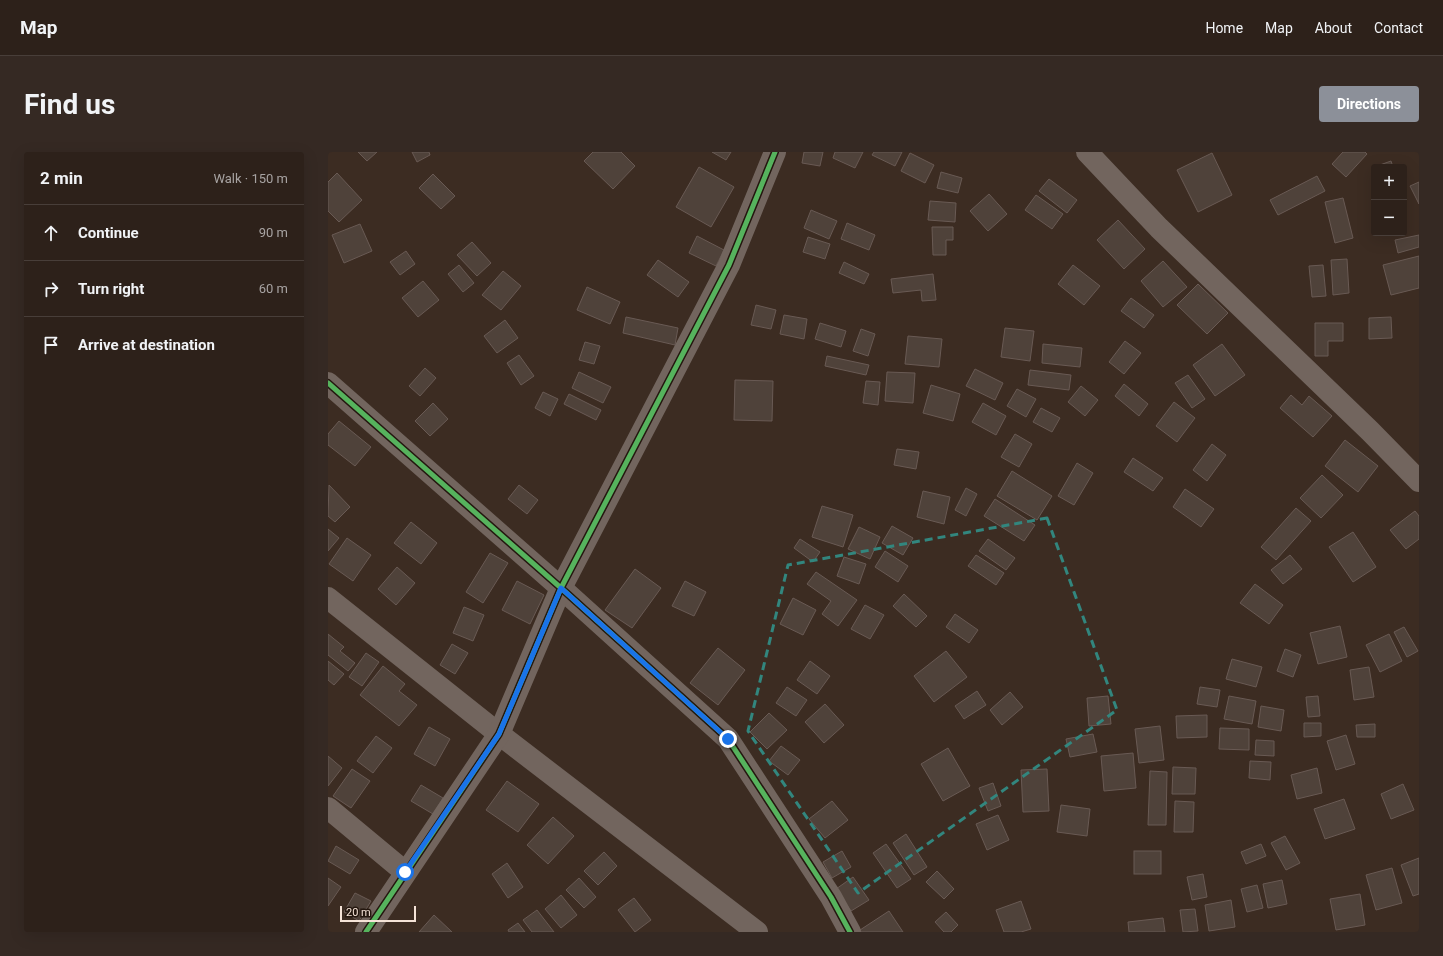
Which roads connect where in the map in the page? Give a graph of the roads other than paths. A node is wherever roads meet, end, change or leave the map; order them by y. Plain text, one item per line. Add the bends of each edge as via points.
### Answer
1 (775, 152) edge
2 (1087, 152) edge
3 (328, 383) edge
4 (1419, 481) edge
5 (561, 588) junction
6 (328, 598) edge
7 (499, 734) junction
8 (328, 808) edge
9 (405, 872) junction
10 (366, 932) edge
11 (756, 932) edge
12 (850, 932) edge

1 - 5 street via 729,265
2 - 4 street via 1159,228
3 - 5 street
5 - 7 street
5 - 12 street via 728,739 831,897
6 - 7 street
7 - 9 street
7 - 11 street
8 - 9 street
9 - 10 street

